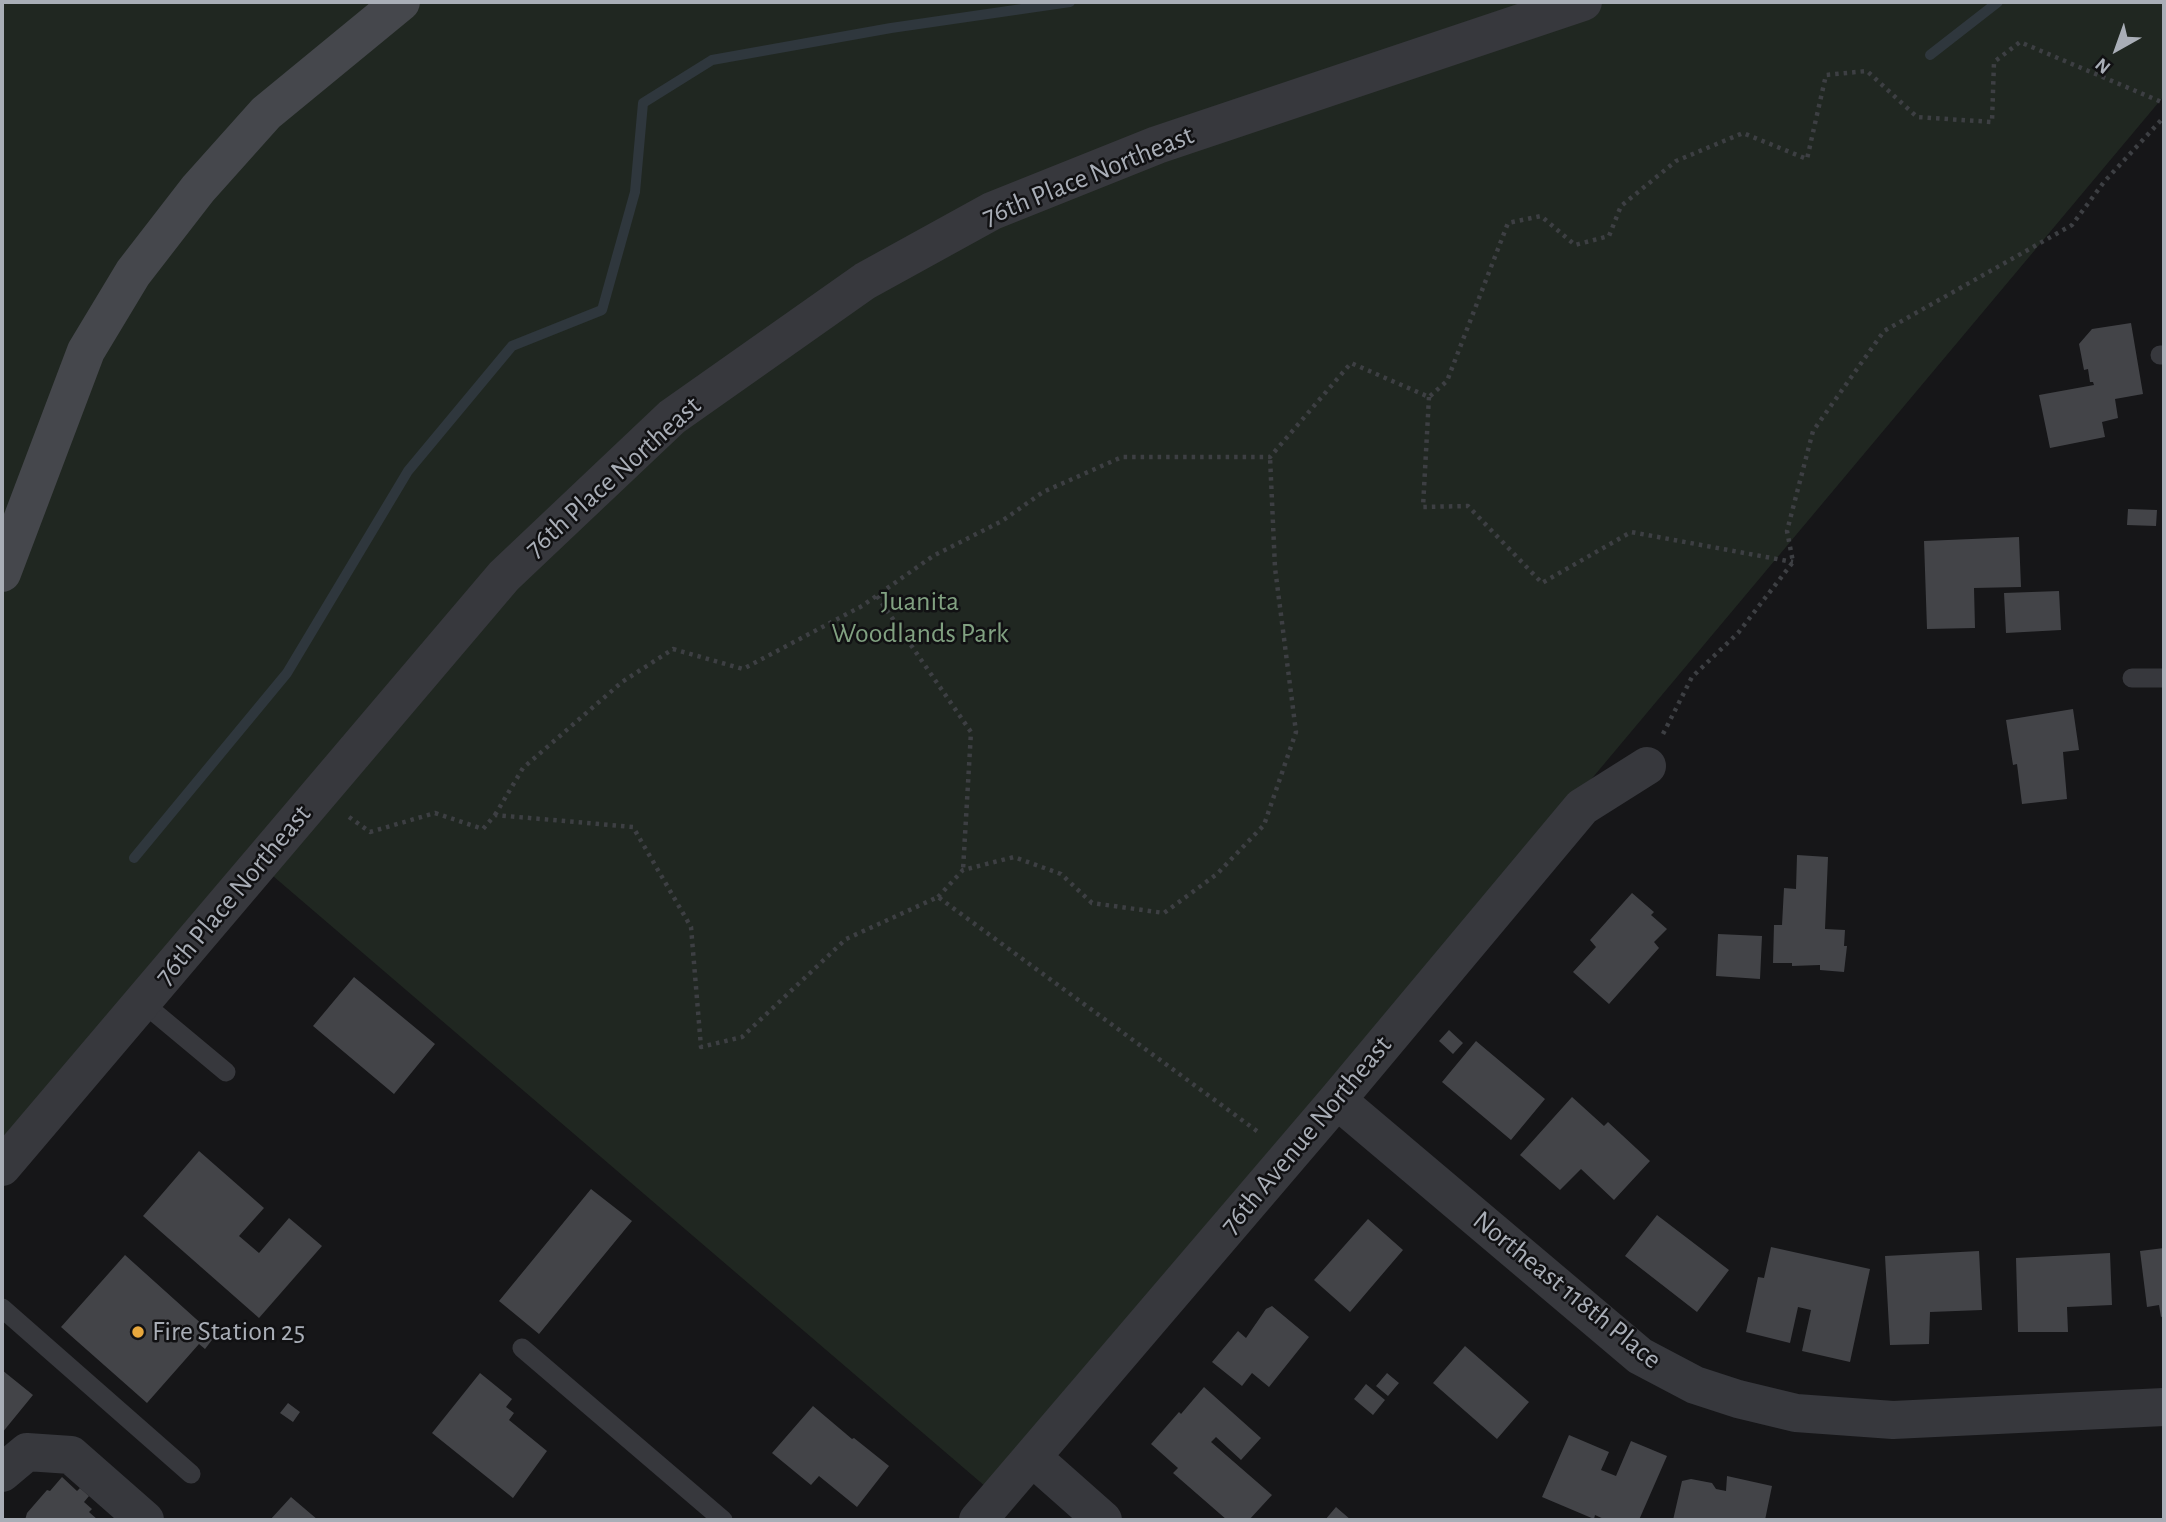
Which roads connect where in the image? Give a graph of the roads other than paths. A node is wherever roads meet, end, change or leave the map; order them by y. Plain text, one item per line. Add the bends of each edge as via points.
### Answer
1 (401, 2) edge
2 (1583, 2) edge
3 (2, 573) edge
4 (2132, 678) dead end
5 (2164, 678) edge
6 (1647, 766) road end
7 (142, 1002) junction
8 (226, 1072) dead end
9 (1337, 1100) junction
10 (2, 1167) edge
11 (2, 1308) edge
12 (522, 1348) dead end
13 (2164, 1407) edge
14 (1032, 1458) junction
15 (15, 1462) edge
16 (191, 1474) dead end
17 (145, 1520) edge
18 (723, 1520) edge
19 (978, 1520) edge
20 (1103, 1520) edge

1 - 3 main road via 266,113 198,189 133,273 86,351
2 - 7 street, 76th Place Northeast via 1157,145 992,211 865,281 672,417 504,576
4 - 5 lane
6 - 9 street, 76th Avenue Northeast via 1582,807
7 - 8 lane
7 - 10 street, 76th Place Northeast
9 - 13 street, Northeast 118th Place via 1640,1356 1695,1385 1796,1413 1893,1420
9 - 14 street, 76th Avenue Northeast
11 - 16 lane
12 - 18 lane
14 - 19 street, 76th Avenue Northeast
14 - 20 street
15 - 17 street via 71,1455

